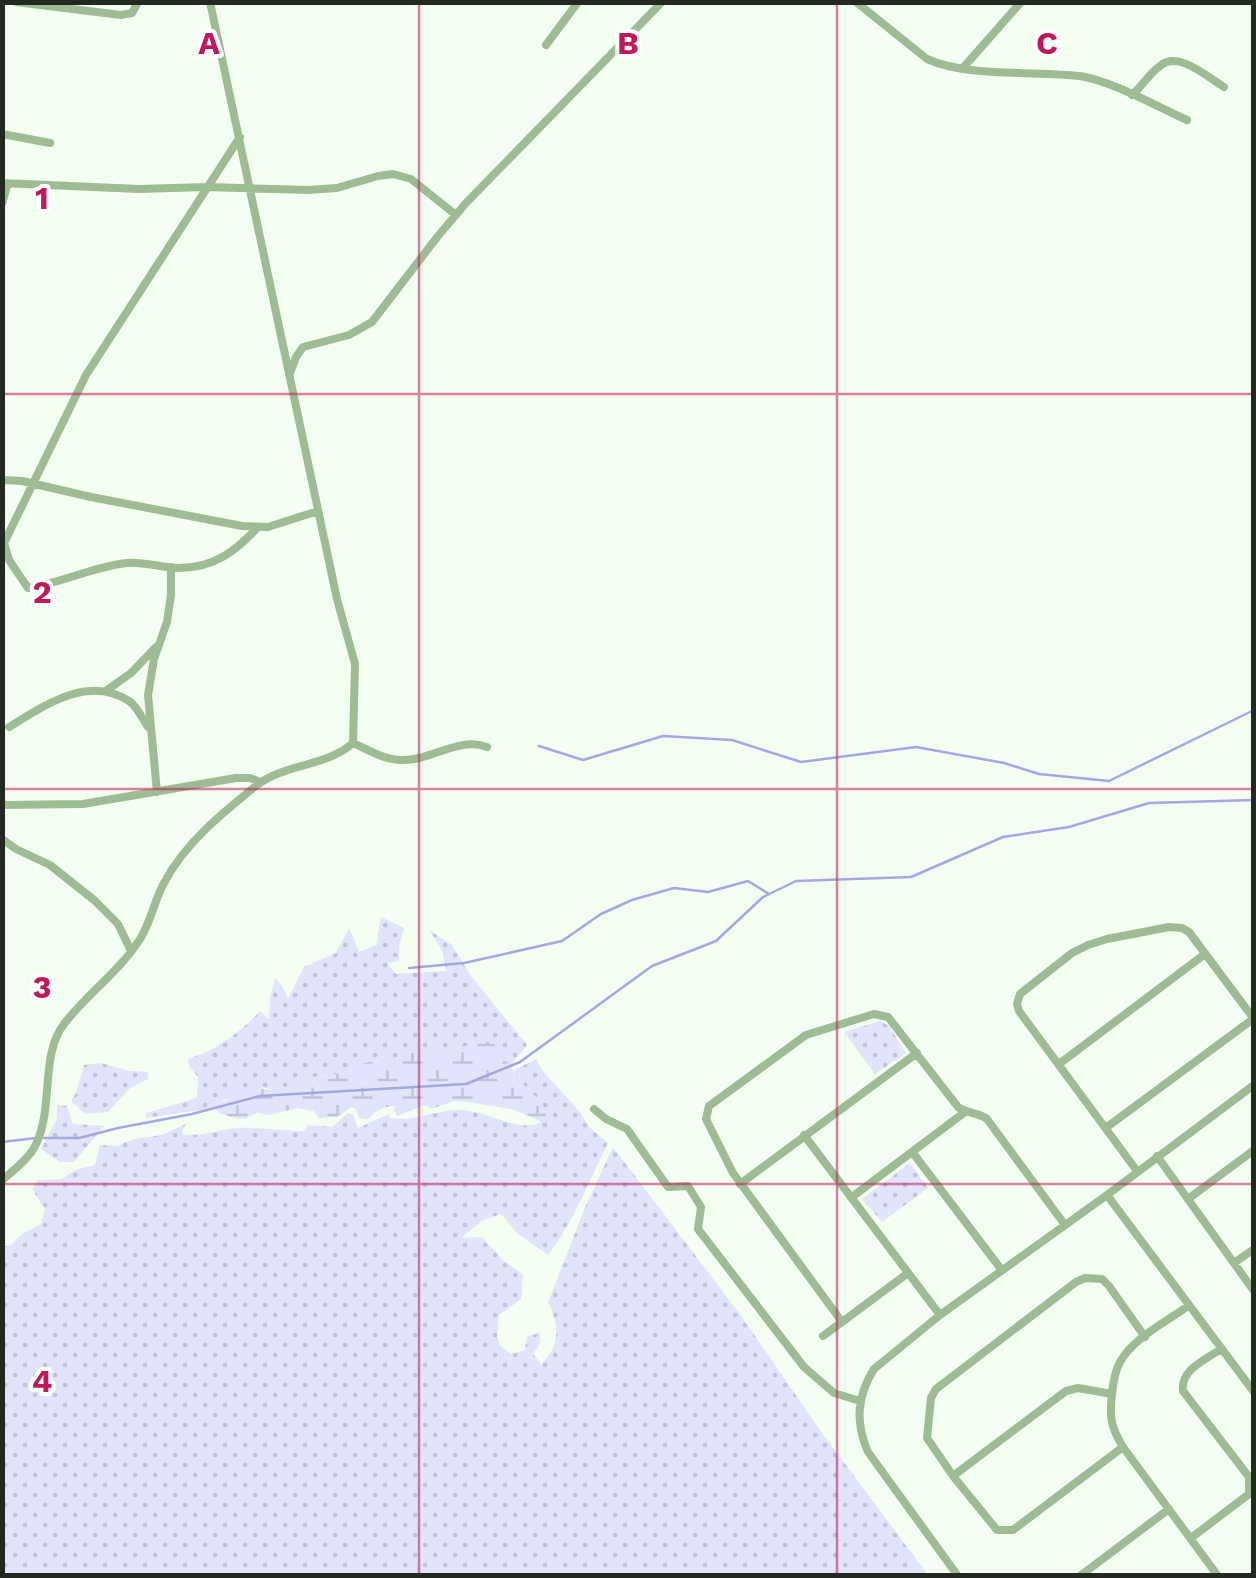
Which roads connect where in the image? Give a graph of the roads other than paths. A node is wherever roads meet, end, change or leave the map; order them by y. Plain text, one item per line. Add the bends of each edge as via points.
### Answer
1 (16, 2) edge
2 (138, 2) edge
3 (210, 2) edge
4 (578, 2) edge
5 (662, 2) edge
6 (856, 2) edge
7 (1021, 2) edge
8 (78, 6) edge
9 (546, 45) dead end
10 (963, 68) junction
11 (1224, 87) dead end
12 (1132, 95) junction
13 (1187, 120) dead end
14 (2, 134) edge
15 (240, 137) junction
16 (50, 143) dead end
17 (5, 183) edge
18 (207, 187) junction
19 (250, 188) junction
20 (2, 204) edge
21 (456, 215) junction
22 (290, 374) junction
23 (2, 480) edge
24 (33, 483) junction
25 (318, 510) junction
26 (258, 527) junction
27 (171, 567) junction
28 (159, 644) junction
29 (106, 691) junction
30 (9, 727) dead end
31 (150, 730) junction
32 (354, 743) junction
33 (487, 747) dead end
34 (260, 782) junction
35 (157, 792) junction
36 (2, 805) edge
37 (2, 839) edge
38 (131, 951) junction
39 (1205, 954) junction
40 (1253, 1019) edge
41 (917, 1053) junction
42 (1060, 1064) junction
43 (1254, 1085) edge
44 (594, 1109) dead end
45 (964, 1112) junction
46 (1107, 1127) junction
47 (804, 1135) junction
48 (1254, 1150) edge
49 (913, 1153) junction
50 (1157, 1156) junction
51 (1137, 1171) junction
52 (2, 1180) edge
53 (740, 1184) junction
54 (1106, 1195) junction
55 (852, 1197) junction
56 (1188, 1199) junction
57 (1065, 1225) junction
58 (1254, 1249) edge
59 (1234, 1264) junction
60 (1002, 1269) junction
61 (908, 1273) junction
62 (1254, 1291) edge
63 (1188, 1306) junction
64 (940, 1315) junction
65 (842, 1322) junction
66 (823, 1336) dead end
67 (1144, 1338) junction
68 (1220, 1349) junction
69 (1254, 1392) edge
70 (1112, 1394) junction
71 (860, 1401) junction
72 (1122, 1448) junction
73 (953, 1476) junction
74 (1168, 1509) junction
75 (1191, 1538) junction
76 (958, 1576) edge
77 (1080, 1576) edge
78 (1218, 1576) edge

1 - 8 street
2 - 8 street via 121,15
3 - 15 street
4 - 9 street
5 - 21 street
6 - 10 street via 927,59
7 - 10 street
10 - 12 street via 1083,77
11 - 12 street via 1171,60
12 - 13 street
14 - 16 street
15 - 18 street
15 - 19 street
17 - 18 street
17 - 20 street
18 - 19 street
18 - 24 street via 86,374
19 - 21 street via 336,188 393,174 411,178
19 - 22 street
21 - 22 street via 372,322 350,336 303,348
22 - 25 street
23 - 24 street
24 - 26 street
24 - 27 street via 4,542 28,588 123,564
25 - 26 street
25 - 32 street via 355,664
26 - 27 street via 222,560
27 - 28 street
28 - 29 street
28 - 31 street via 148,695
29 - 30 street via 55,700
29 - 31 street via 132,702
31 - 35 street
32 - 33 street via 400,760 472,743
32 - 34 street
34 - 35 street via 236,778
34 - 38 street via 197,837 166,879
35 - 36 street via 83,804
37 - 38 street via 94,900 118,924
38 - 52 street via 62,1026 42,1130 32,1152
39 - 40 street
39 - 42 street
39 - 42 street via 1175,926 1072,953 1018,999 1019,1011
40 - 46 street
41 - 45 street
41 - 47 street
41 - 53 street via 891,1018 874,1014 806,1035 713,1103 706,1119
42 - 46 street
43 - 50 street
44 - 71 street via 628,1129 668,1186 688,1186 701,1207 698,1229 804,1367 834,1393
45 - 49 street
45 - 57 street via 986,1119
46 - 51 street
47 - 53 street
47 - 55 street
48 - 56 street
49 - 55 street
49 - 60 street
50 - 51 street
50 - 56 street
51 - 54 street
53 - 65 street
54 - 57 street
54 - 63 street
55 - 61 street
56 - 59 street
57 - 60 street
58 - 59 street
59 - 62 street
60 - 64 street
61 - 64 street
61 - 65 street
63 - 67 street
63 - 68 street
64 - 71 street via 874,1369
65 - 66 street
67 - 70 street via 1120,1360
67 - 73 street via 1102,1279 1076,1282 933,1393 926,1434
68 - 69 street
68 - 75 street via 1186,1373 1181,1385 1250,1477 1250,1487
70 - 72 street via 1111,1425
70 - 73 street via 1066,1391
71 - 76 street via 868,1452
72 - 73 street via 1005,1532 992,1526
72 - 74 street
74 - 75 street
74 - 77 street
75 - 78 street

